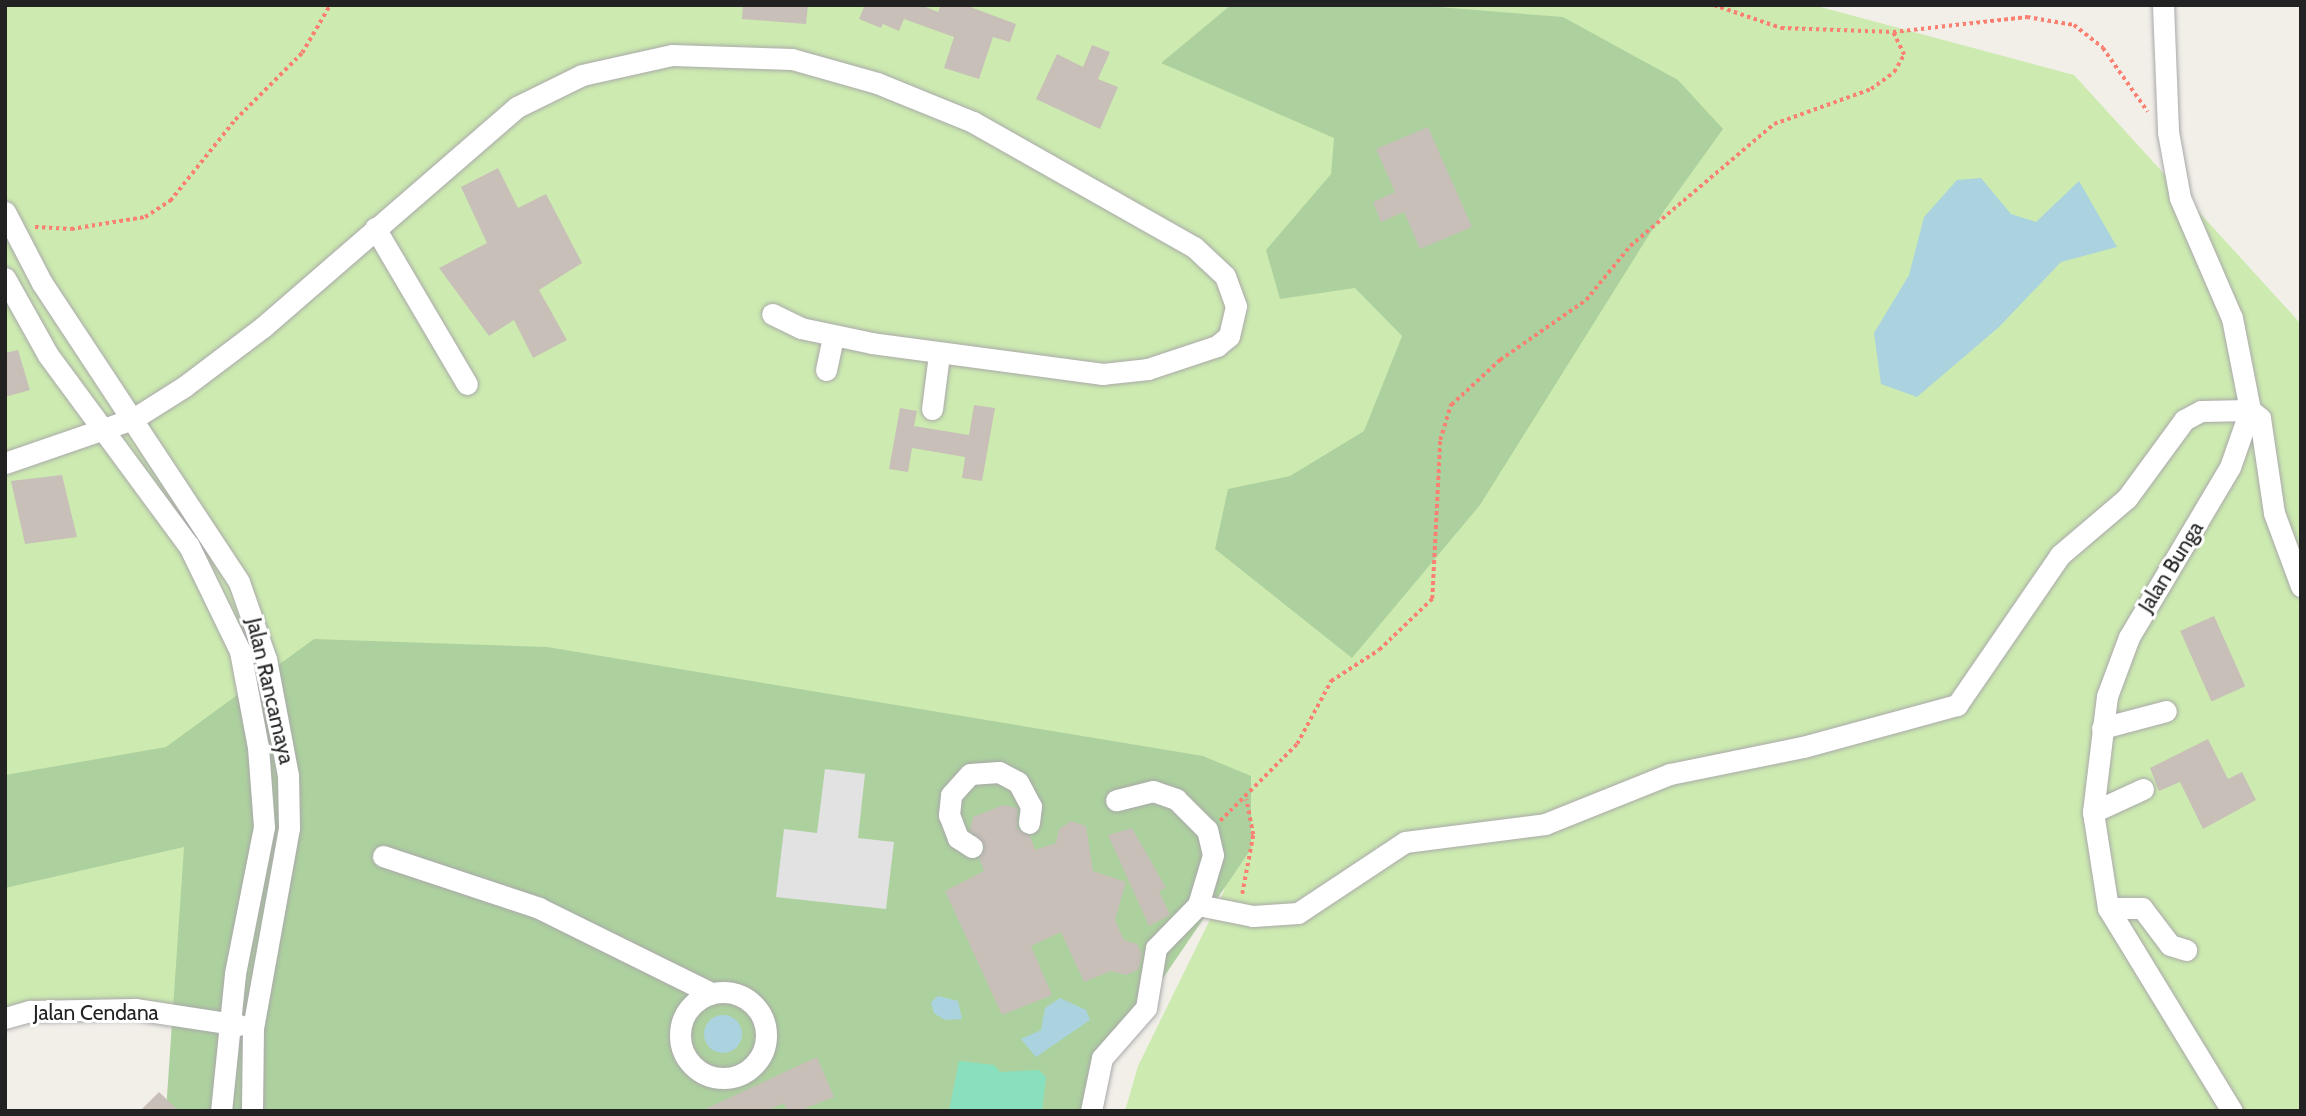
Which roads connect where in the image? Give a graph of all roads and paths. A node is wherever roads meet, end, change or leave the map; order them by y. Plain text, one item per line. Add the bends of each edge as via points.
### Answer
1 (330, 5) edge
2 (1714, 5) edge
3 (2163, 5) edge
4 (1892, 32) junction
5 (2168, 132) junction
6 (9, 219) edge
7 (375, 228) junction
8 (5, 278) edge
9 (772, 314) dead end
10 (833, 336) junction
11 (939, 354) junction
12 (826, 370) dead end
13 (467, 384) dead end
14 (932, 409) dead end
15 (2250, 410) junction
16 (133, 419) junction
17 (105, 430) junction
18 (5, 463) edge
19 (2301, 586) edge
20 (2166, 712) dead end
21 (2102, 728) junction
22 (2143, 789) dead end
23 (1116, 800) dead end
24 (1246, 800) junction
25 (2094, 812) junction
26 (1029, 822) dead end
27 (1207, 830) junction
28 (972, 847) dead end
29 (383, 856) dead end
30 (1198, 905) junction
31 (2108, 908) junction
32 (1239, 913) junction
33 (2186, 950) dead end
34 (711, 993) junction
35 (5, 1018) edge
36 (228, 1022) junction
37 (253, 1028) junction
38 (221, 1111) edge
39 (253, 1111) edge
40 (1091, 1111) edge
41 (2232, 1111) edge

1 - 6 path via 302,53 235,120 170,201 145,217 83,228
2 - 4 path via 1781,28
3 - 5 street
4 - 5 path via 2027,16 2074,25 2103,48
4 - 24 path via 1904,55 1894,72 1871,89 1774,124 1630,246 1586,300 1500,360 1451,405 1440,440 1432,599 1379,650 1331,681 1297,744
5 - 15 street via 2180,198 2232,318
6 - 16 street, Jalan Rancamaya via 42,283
7 - 11 street via 487,129 551,87 614,65 672,55 769,55 877,83 972,122 1194,247 1233,290 1236,306 1228,336 1200,354 1148,369 1081,374
7 - 13 street
7 - 16 street via 223,358
8 - 17 street, Jalan Rancamaya via 48,355
9 - 10 street
10 - 11 street
10 - 12 street
11 - 14 street
15 - 19 street via 2260,418 2274,513
15 - 21 street, Jalan Bunga via 2230,467 2129,637
15 - 32 street via 2201,411 2184,419 2127,498 2060,555 1957,705 1803,747 1670,774 1545,824 1405,842 1298,913
16 - 17 street
16 - 37 street, Jalan Rancamaya via 239,582 251,608 280,719 288,775 287,864
17 - 18 street
17 - 36 street, Jalan Rancamaya via 189,546 213,589 240,652 252,704 264,827
20 - 21 street
21 - 25 street, Jalan Bunga
22 - 25 street
23 - 27 street via 1153,791 1175,799
24 - 27 path
24 - 32 path via 1253,835
25 - 31 street, Jalan Bunga
26 - 28 street via 1031,806 1018,782 999,772 970,774 951,795 949,815 958,838
27 - 30 street via 1213,855
29 - 34 street via 539,908
30 - 32 street
30 - 40 street via 1156,948 1152,994 1136,1023 1102,1058
31 - 33 street via 2142,908 2169,945
31 - 41 street, Jalan Bunga
34 - 34 street via 738,994 765,1024 757,1062 733,1076 698,1069 680,1038 688,1010
35 - 36 street, Jalan Cendana via 30,1011 135,1009
36 - 37 street, Jalan Cendana
36 - 38 street, Jalan Rancamaya
37 - 39 street, Jalan Rancamaya

